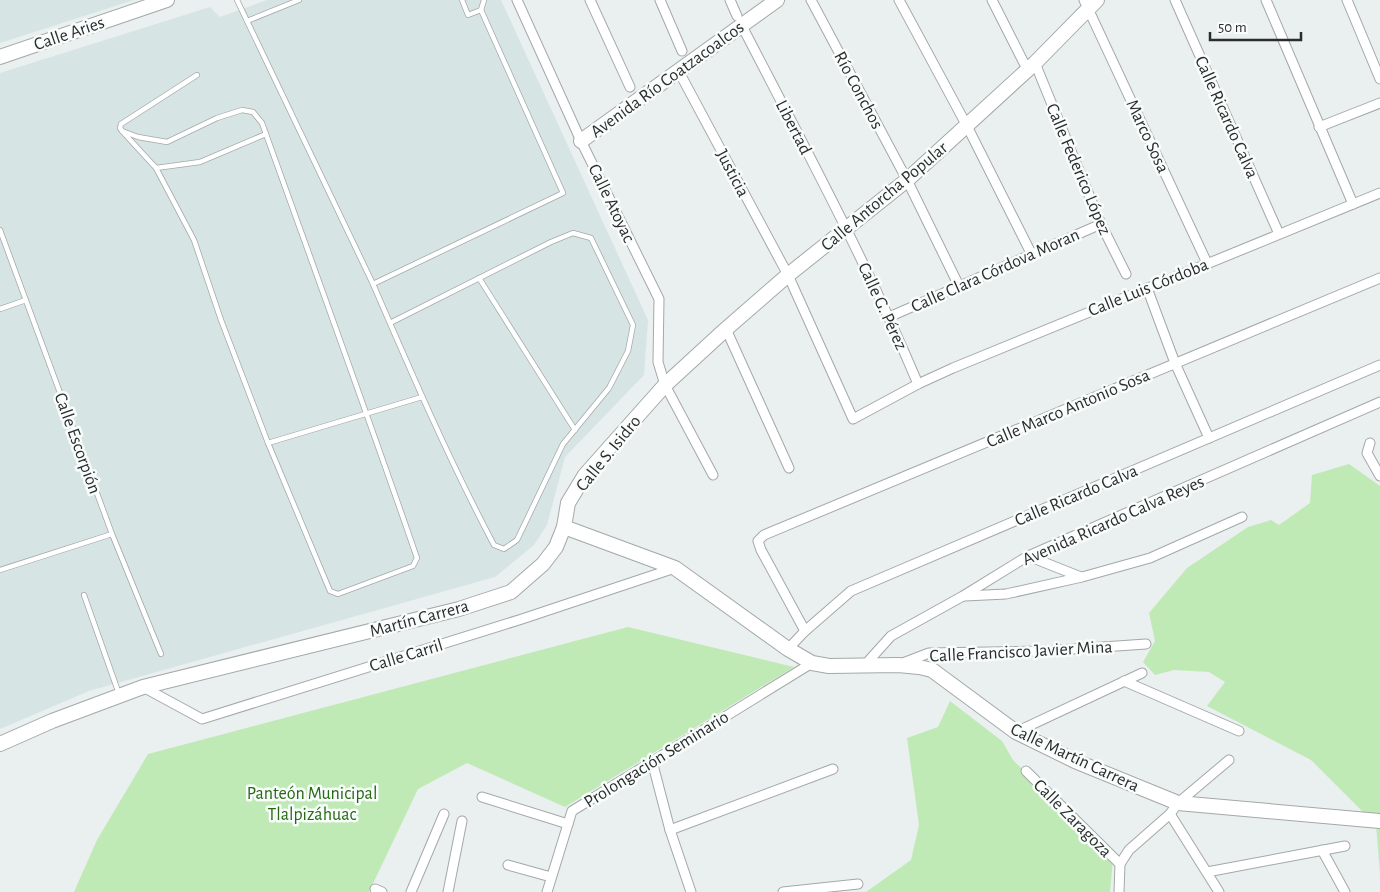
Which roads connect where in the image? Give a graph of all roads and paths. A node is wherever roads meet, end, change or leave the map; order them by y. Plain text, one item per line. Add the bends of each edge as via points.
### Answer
1 (167, 0) edge
2 (237, 0) edge
3 (299, 0) edge
4 (462, 0) edge
5 (484, 0) edge
6 (517, 0) edge
7 (590, 0) edge
8 (660, 0) edge
9 (730, 0) edge
10 (777, 0) edge
11 (811, 0) edge
12 (898, 0) edge
13 (992, 0) edge
14 (1175, 0) edge
15 (1266, 0) edge
16 (1347, 0) edge
17 (1090, 3) edge
18 (481, 10) junction
19 (247, 21) junction
20 (739, 21) junction
21 (682, 51) dead end
22 (0, 57) edge
23 (1031, 66) junction
24 (678, 70) junction
25 (197, 75) dead end
26 (1380, 79) edge
27 (630, 86) dead end
28 (1380, 103) edge
29 (967, 126) junction
30 (1319, 127) junction
31 (122, 131) junction
32 (266, 134) junction
33 (581, 141) junction
34 (156, 168) junction
35 (907, 180) junction
36 (1380, 193) edge
37 (1353, 204) junction
38 (1101, 224) junction
39 (846, 228) junction
40 (0, 230) edge
41 (1279, 234) junction
42 (1032, 255) junction
43 (1207, 263) junction
44 (1126, 274) dead end
45 (788, 275) junction
46 (479, 278) junction
47 (1380, 278) edge
48 (373, 284) junction
49 (959, 286) junction
50 (1147, 288) junction
51 (26, 300) junction
52 (0, 309) edge
53 (889, 317) junction
54 (390, 323) junction
55 (726, 329) junction
56 (1175, 363) junction
57 (1380, 365) edge
58 (918, 384) junction
59 (665, 386) junction
60 (422, 398) junction
61 (1380, 402) edge
62 (367, 414) junction
63 (853, 419) joint
64 (575, 430) junction
65 (1209, 438) junction
66 (268, 443) junction
67 (1370, 443) dead end
68 (789, 468) dead end
69 (712, 475) dead end
70 (1380, 476) edge
71 (1242, 518) dead end
72 (564, 527) junction
73 (112, 534) junction
74 (1028, 556) junction
75 (675, 568) junction
76 (0, 570) edge
77 (1082, 578) junction
78 (84, 595) dead end
79 (962, 596) junction
80 (805, 631) junction
81 (1146, 644) dead end
82 (788, 649) junction
83 (161, 654) dead end
84 (812, 663) junction
85 (898, 665) junction
86 (864, 667) junction
87 (1142, 673) dead end
88 (1124, 682) junction
89 (142, 687) junction
90 (119, 695) junction
91 (1239, 731) dead end
92 (1016, 732) junction
93 (0, 744) edge
94 (1229, 760) dead end
95 (652, 762) junction
96 (833, 769) dead end
97 (1026, 772) dead end
98 (482, 797) dead end
99 (1174, 809) junction
100 (444, 814) dead end
101 (462, 821) dead end
102 (1380, 821) edge
103 (568, 824) junction
104 (670, 830) junction
105 (1345, 846) dead end
106 (1322, 850) junction
107 (1120, 864) junction
108 (508, 865) dead end
109 (1207, 872) junction
110 (551, 878) junction
111 (858, 884) dead end
112 (411, 892) edge
113 (448, 892) edge
114 (547, 892) edge
115 (691, 892) edge
116 (784, 892) edge
117 (1119, 892) edge
118 (1219, 892) edge
119 (1345, 892) edge

1 - 22 main road, Calle Aries
2 - 19 lane
3 - 19 lane
4 - 18 lane via 468,15
5 - 18 lane
6 - 33 street, Calle Atoyac
7 - 27 street
8 - 21 street
9 - 20 street, Libertad
10 - 20 main road, Avenida Río Coatzacoalcos
11 - 35 street, Río Conchos
12 - 29 street
13 - 23 street, Calle Federico López
14 - 41 street, Calle Ricardo Calva
15 - 30 street
16 - 26 street
17 - 23 main road, Calle Antorcha Popular
17 - 43 street, Marco Sosa
18 - 48 lane via 563,193
19 - 48 lane
20 - 24 main road, Avenida Río Coatzacoalcos
20 - 39 street, Libertad
23 - 29 main road, Calle Antorcha Popular
23 - 38 street, Calle Federico López
24 - 33 main road, Avenida Río Coatzacoalcos
24 - 45 street, Justicia
25 - 31 lane via 121,124
28 - 30 street
29 - 35 main road, Calle Antorcha Popular
29 - 42 street
30 - 37 street
31 - 32 lane via 167,142 242,110 254,112
31 - 34 lane
32 - 34 lane via 200,162
32 - 62 lane
33 - 59 street, Calle Atoyac via 659,299 658,362
34 - 66 lane via 194,240
35 - 39 main road, Calle Antorcha Popular
35 - 49 street, Río Conchos
36 - 37 street, Calle Luis Córdoba
37 - 41 street, Calle Luis Córdoba
38 - 42 street, Calle Clara Córdova Moran
38 - 44 street, Calle Federico López
39 - 45 main road, Calle Antorcha Popular
39 - 53 street, Calle G. Pérez
40 - 51 lane, Calle Escorpión
41 - 43 street, Calle Luis Córdoba
42 - 49 street, Calle Clara Córdova Moran
43 - 50 street, Calle Luis Córdoba
45 - 55 main road, Calle Antorcha Popular
45 - 63 street, Justicia
46 - 54 lane
46 - 64 lane
46 - 64 lane via 572,233 591,238 634,326 628,351 609,388
47 - 56 street, Calle Marco Antonio Sosa
48 - 54 lane
49 - 53 street, Calle Clara Córdova Moran
50 - 56 street
50 - 58 street, Calle Luis Córdoba
51 - 52 lane
51 - 73 lane, Calle Escorpión
53 - 58 street, Calle G. Pérez
54 - 60 lane
55 - 59 main road, Calle Antorcha Popular
55 - 68 street
56 - 65 street
56 - 80 street, Calle Marco Antonio Sosa via 764,534 758,541 761,550
57 - 65 street, Calle Ricardo Calva
58 - 63 street, Calle Luis Córdoba
59 - 69 street, Calle Atoyac
59 - 72 main road, Calle S. Isidro via 584,475 568,503
60 - 62 lane
60 - 64 lane via 494,545 504,549 517,540 563,444
61 - 74 street, Avenida Ricardo Calva Reyes
62 - 66 lane
62 - 66 lane via 417,558 413,566 338,594 330,591
65 - 80 street, Calle Ricardo Calva via 851,591
67 - 70 street via 1367,453
71 - 77 street via 1150,558
72 - 75 main road
72 - 89 main road, Martín Carrera via 556,547 543,564 511,592 459,609
73 - 76 lane
73 - 83 lane, Calle Escorpión
74 - 77 street
74 - 79 street, Avenida Ricardo Calva Reyes
75 - 82 main road
75 - 89 street, Calle Carril via 202,719
77 - 79 street via 1006,594
78 - 90 lane
79 - 86 street, Avenida Ricardo Calva Reyes via 891,636
80 - 82 street, Calle Ricardo Calva
81 - 85 street, Calle Francisco Javier Mina via 929,654
82 - 84 main road, Calle Martín Carrera
84 - 86 main road, Calle Martín Carrera
84 - 95 street, Prolongación Seminario
85 - 86 main road, Calle Martín Carrera
85 - 92 main road, Calle Martín Carrera via 932,670
87 - 88 street
88 - 91 street
88 - 92 street
89 - 90 main road, Martín Carrera
90 - 93 main road, Martín Carrera
92 - 99 main road, Calle Martín Carrera
94 - 99 street
95 - 103 street, Prolongación Seminario via 572,811
95 - 104 street
96 - 104 street
97 - 107 street, Calle Zaragoza
98 - 103 street
99 - 102 main road, Calle Martín Carrera
99 - 107 street via 1129,850
99 - 109 street
100 - 112 street
101 - 113 street
103 - 110 street, Prolongación Seminario
104 - 115 street
105 - 106 street
106 - 109 street
106 - 119 street
107 - 117 street
108 - 110 street
109 - 118 street
110 - 114 street, Prolongación Seminario
111 - 116 street

